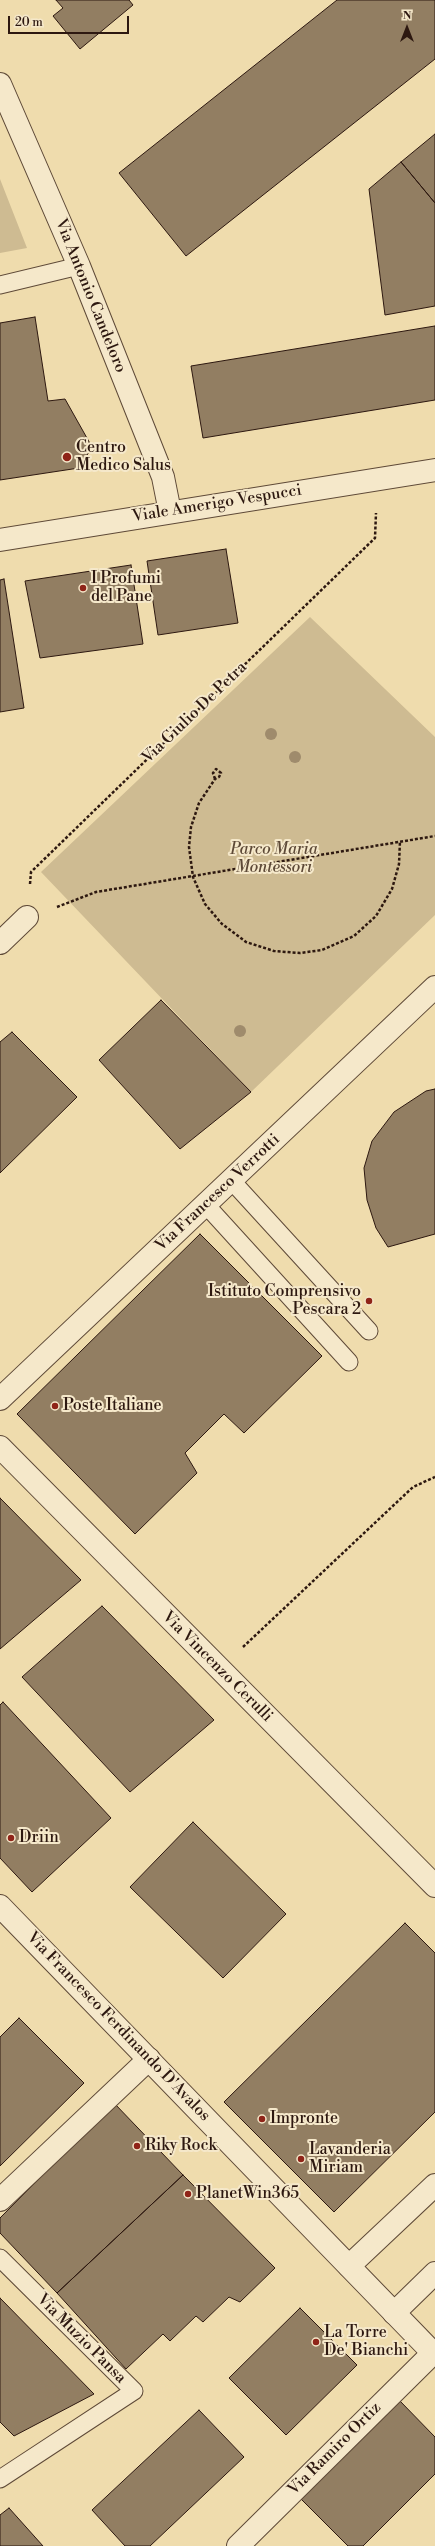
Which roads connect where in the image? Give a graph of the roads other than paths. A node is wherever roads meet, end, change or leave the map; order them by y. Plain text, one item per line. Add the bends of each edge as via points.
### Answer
1 (0, 84) edge
2 (79, 266) junction
3 (0, 285) edge
4 (435, 470) edge
5 (170, 512) junction
6 (0, 540) edge
7 (27, 917) road end
8 (0, 943) edge
9 (435, 987) edge
10 (231, 1180) junction
11 (206, 1205) junction
12 (368, 1332) dead end
13 (349, 1362) dead end
14 (0, 1400) edge
15 (0, 1447) edge
16 (435, 1886) edge
17 (0, 1906) edge
18 (149, 2060) junction
19 (435, 2185) edge
20 (0, 2200) edge
21 (0, 2258) edge
22 (349, 2266) junction
23 (435, 2273) edge
24 (394, 2313) junction
25 (434, 2354) edge
26 (0, 2479) edge
27 (238, 2546) edge

1 - 2 street, Via Antonio Candeloro
2 - 3 lane
2 - 5 street, Via Antonio Candeloro via 163,477
4 - 5 street, Viale Amerigo Vespucci
5 - 6 street, Viale Amerigo Vespucci
7 - 8 street
9 - 10 street, Via Francesco Verrotti
10 - 11 street, Via Francesco Verrotti
10 - 12 lane
11 - 13 lane
11 - 14 street, Via Francesco Verrotti
15 - 16 street, Via Vincenzo Cerulli
17 - 18 street, Via Francesco Ferdinando D'Avalos
18 - 20 street
18 - 22 street, Via Francesco Ferdinando D'Avalos
19 - 22 street
21 - 26 lane, Via Muzio Pansa via 134,2391
22 - 24 street, Via Francesco Ferdinando D'Avalos
23 - 24 street
24 - 25 street, Via Francesco Ferdinando D'Avalos
25 - 27 street, Via Ramiro Ortiz

